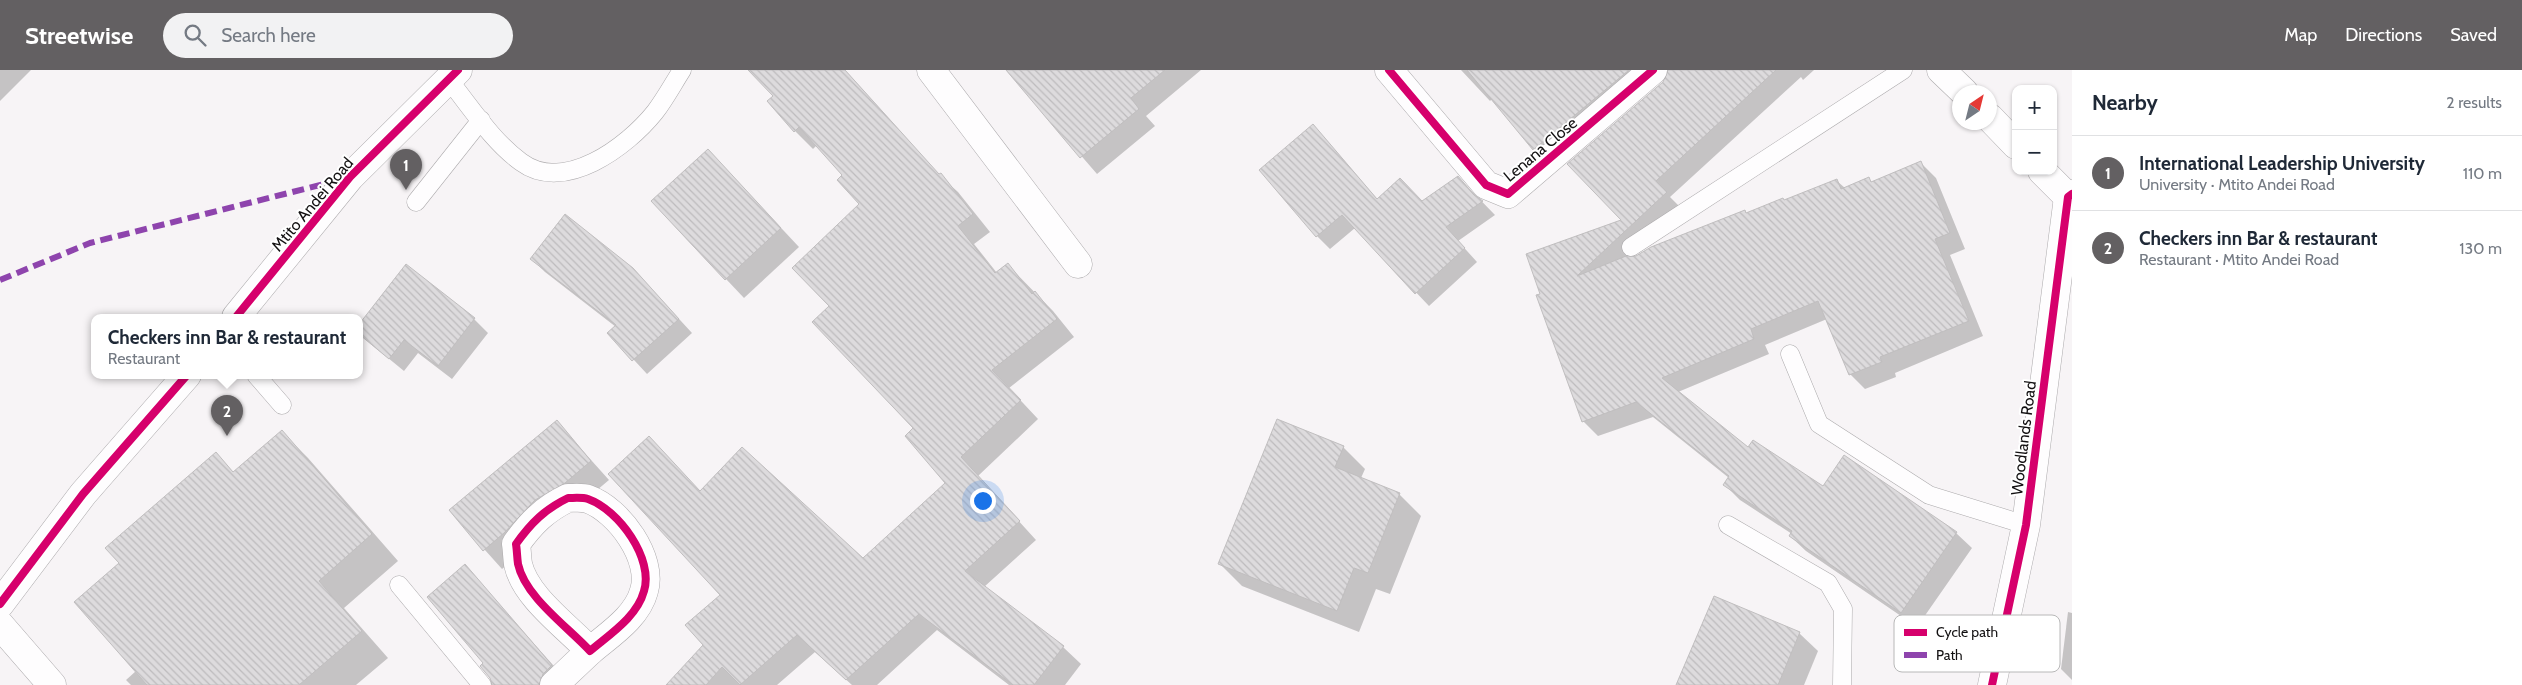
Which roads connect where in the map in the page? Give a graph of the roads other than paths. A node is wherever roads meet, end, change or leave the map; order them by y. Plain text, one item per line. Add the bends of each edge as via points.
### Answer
1 (682, 70) edge
2 (931, 70) edge
3 (1389, 70) edge
4 (1654, 70) edge
5 (1903, 70) edge
6 (1941, 70) edge
7 (453, 74) edge
8 (1957, 85) edge
9 (481, 120) junction
10 (1997, 125) edge
11 (2012, 141) edge
12 (2046, 175) edge
13 (2071, 198) edge
14 (416, 202) dead end
15 (1631, 247) dead end
16 (1078, 264) dead end
17 (238, 314) edge
18 (1790, 354) dead end
19 (184, 379) edge
20 (259, 379) edge
21 (282, 405) dead end
22 (1728, 525) dead end
23 (2026, 525) junction
24 (399, 585) dead end
25 (0, 604) edge
26 (2007, 615) edge
27 (0, 625) edge
28 (590, 651) junction
29 (1995, 672) edge
30 (52, 685) edge
31 (482, 685) edge
32 (554, 685) edge
33 (1842, 685) edge
34 (1992, 685) edge

1 - 9 lane via 654,112 620,146 579,170 558,175 522,164
2 - 16 street
3 - 4 street, Lenana Close via 1486,185 1508,194
5 - 15 lane
6 - 8 street
7 - 9 lane
7 - 17 street, Mtito Andei Road via 350,177
9 - 14 lane
10 - 11 street
12 - 13 street
13 - 23 street, Woodlands Road
18 - 23 lane via 1820,424 1929,495
19 - 25 street via 83,494
20 - 21 lane
22 - 33 lane via 1828,583 1844,609
23 - 26 street, Woodlands Road
24 - 31 lane
27 - 30 street
28 - 28 street via 628,619 644,593 648,576 635,543 621,524 587,499 568,498 550,506 530,525 516,544 518,564 536,596
28 - 32 street
29 - 34 street, Woodlands Road

